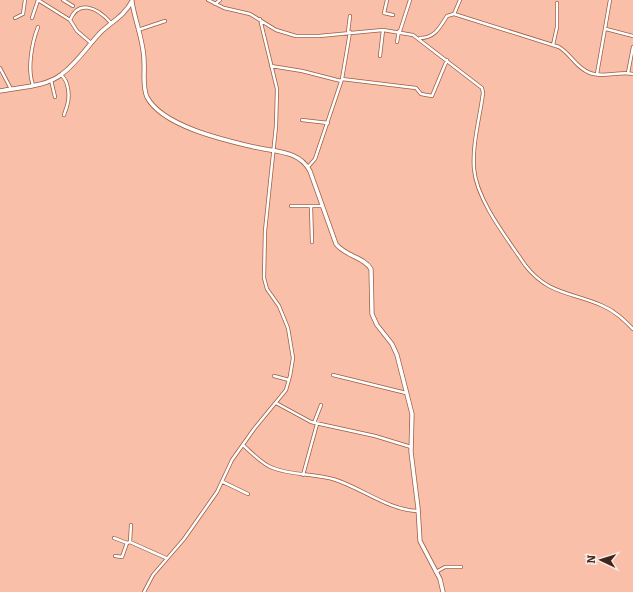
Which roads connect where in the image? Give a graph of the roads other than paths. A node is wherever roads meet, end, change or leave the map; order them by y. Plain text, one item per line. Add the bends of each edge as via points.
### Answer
1 (25, 0) edge
2 (38, 0) edge
3 (63, 0) edge
4 (208, 0) edge
5 (220, 0) edge
6 (387, 0) edge
7 (410, 0) edge
8 (460, 0) edge
9 (610, 0) edge
10 (132, 1) edge
11 (557, 2) dead end
12 (90, 3) dead end
13 (75, 4) dead end
14 (216, 4) junction
15 (73, 6) junction
16 (454, 14) junction
17 (350, 16) dead end
18 (393, 16) dead end
19 (15, 18) dead end
20 (32, 18) dead end
21 (70, 20) junction
22 (260, 20) junction
23 (165, 21) dead end
24 (111, 24) junction
25 (38, 27) dead end
26 (606, 29) junction
27 (138, 30) junction
28 (383, 30) junction
29 (400, 31) junction
30 (349, 32) junction
31 (633, 36) edge
32 (419, 38) junction
33 (397, 42) dead end
34 (91, 43) junction
35 (553, 44) junction
36 (633, 47) edge
37 (380, 56) dead end
38 (447, 60) junction
39 (272, 66) junction
40 (0, 68) edge
41 (628, 73) junction
42 (597, 74) junction
43 (633, 74) edge
44 (61, 75) junction
45 (51, 80) junction
46 (342, 80) junction
47 (33, 85) junction
48 (12, 89) junction
49 (0, 91) edge
50 (55, 97) dead end
51 (64, 115) dead end
52 (302, 120) dead end
53 (328, 123) junction
54 (273, 150) junction
55 (308, 167) junction
56 (291, 206) dead end
57 (322, 206) junction
58 (310, 207) junction
59 (312, 242) dead end
60 (633, 329) edge
61 (332, 375) dead end
62 (274, 376) dead end
63 (289, 380) junction
64 (406, 393) junction
65 (276, 403) junction
66 (321, 405) dead end
67 (315, 423) junction
68 (244, 446) junction
69 (411, 447) junction
70 (303, 474) junction
71 (222, 482) junction
72 (248, 494) dead end
73 (417, 511) junction
74 (131, 525) dead end
75 (114, 538) dead end
76 (130, 542) junction
77 (127, 543) junction
78 (115, 556) dead end
79 (166, 558) junction
80 (461, 567) dead end
81 (436, 572) junction
82 (144, 592) edge
83 (442, 592) edge

1 - 19 street via 24,14
2 - 20 street
2 - 21 street
3 - 15 street
4 - 14 street
5 - 14 street
6 - 18 street via 384,13
7 - 29 street
8 - 16 street
9 - 26 street
10 - 24 street via 124,13
10 - 27 street
11 - 35 street via 557,27
12 - 24 street
13 - 15 street
14 - 22 street via 250,14
15 - 21 street
16 - 32 street via 447,16 431,36
16 - 35 street
17 - 30 street
21 - 34 street via 77,31
22 - 30 street via 281,32 299,36
22 - 39 street
23 - 27 street
24 - 34 street
25 - 47 street via 31,59 30,75
26 - 31 street
26 - 42 street
27 - 54 street via 144,54 145,92 157,110 179,124 242,144
28 - 29 street
28 - 30 street
28 - 37 street
29 - 32 street
29 - 33 street
30 - 46 street
32 - 38 street
34 - 44 street
35 - 42 street via 565,51 581,68
36 - 41 street
38 - 46 street via 432,96 421,94 416,88
38 - 60 street via 482,88 474,160 475,175 486,204 515,250 531,273 546,286 602,306 619,316
39 - 46 street
39 - 54 street via 277,89
40 - 48 street
41 - 42 street
41 - 43 street
44 - 45 street
44 - 51 street via 67,83 68,105
45 - 47 street
45 - 50 street
46 - 53 street
47 - 48 street
48 - 49 street
52 - 53 street
53 - 55 street via 314,162
54 - 55 street via 296,156
54 - 63 street via 265,231 264,278 267,289 282,311 291,340 293,358
55 - 57 street
56 - 58 street
57 - 58 street
57 - 64 street via 336,244 343,251 368,264 371,269 372,314 396,351
58 - 59 street
61 - 64 street
62 - 63 street
63 - 65 street via 286,390
64 - 69 street via 413,420
65 - 67 street
65 - 68 street via 254,429
66 - 67 street
67 - 69 street
67 - 70 street
68 - 70 street via 271,468
68 - 71 street via 232,460
69 - 73 street
70 - 73 street via 315,474 337,480 399,509
71 - 72 street
71 - 79 street via 184,539
73 - 81 street via 421,544
74 - 76 street
75 - 77 street
76 - 77 street
76 - 79 street
77 - 78 street via 122,557
79 - 82 street via 150,579
80 - 81 street via 445,567
81 - 83 street

